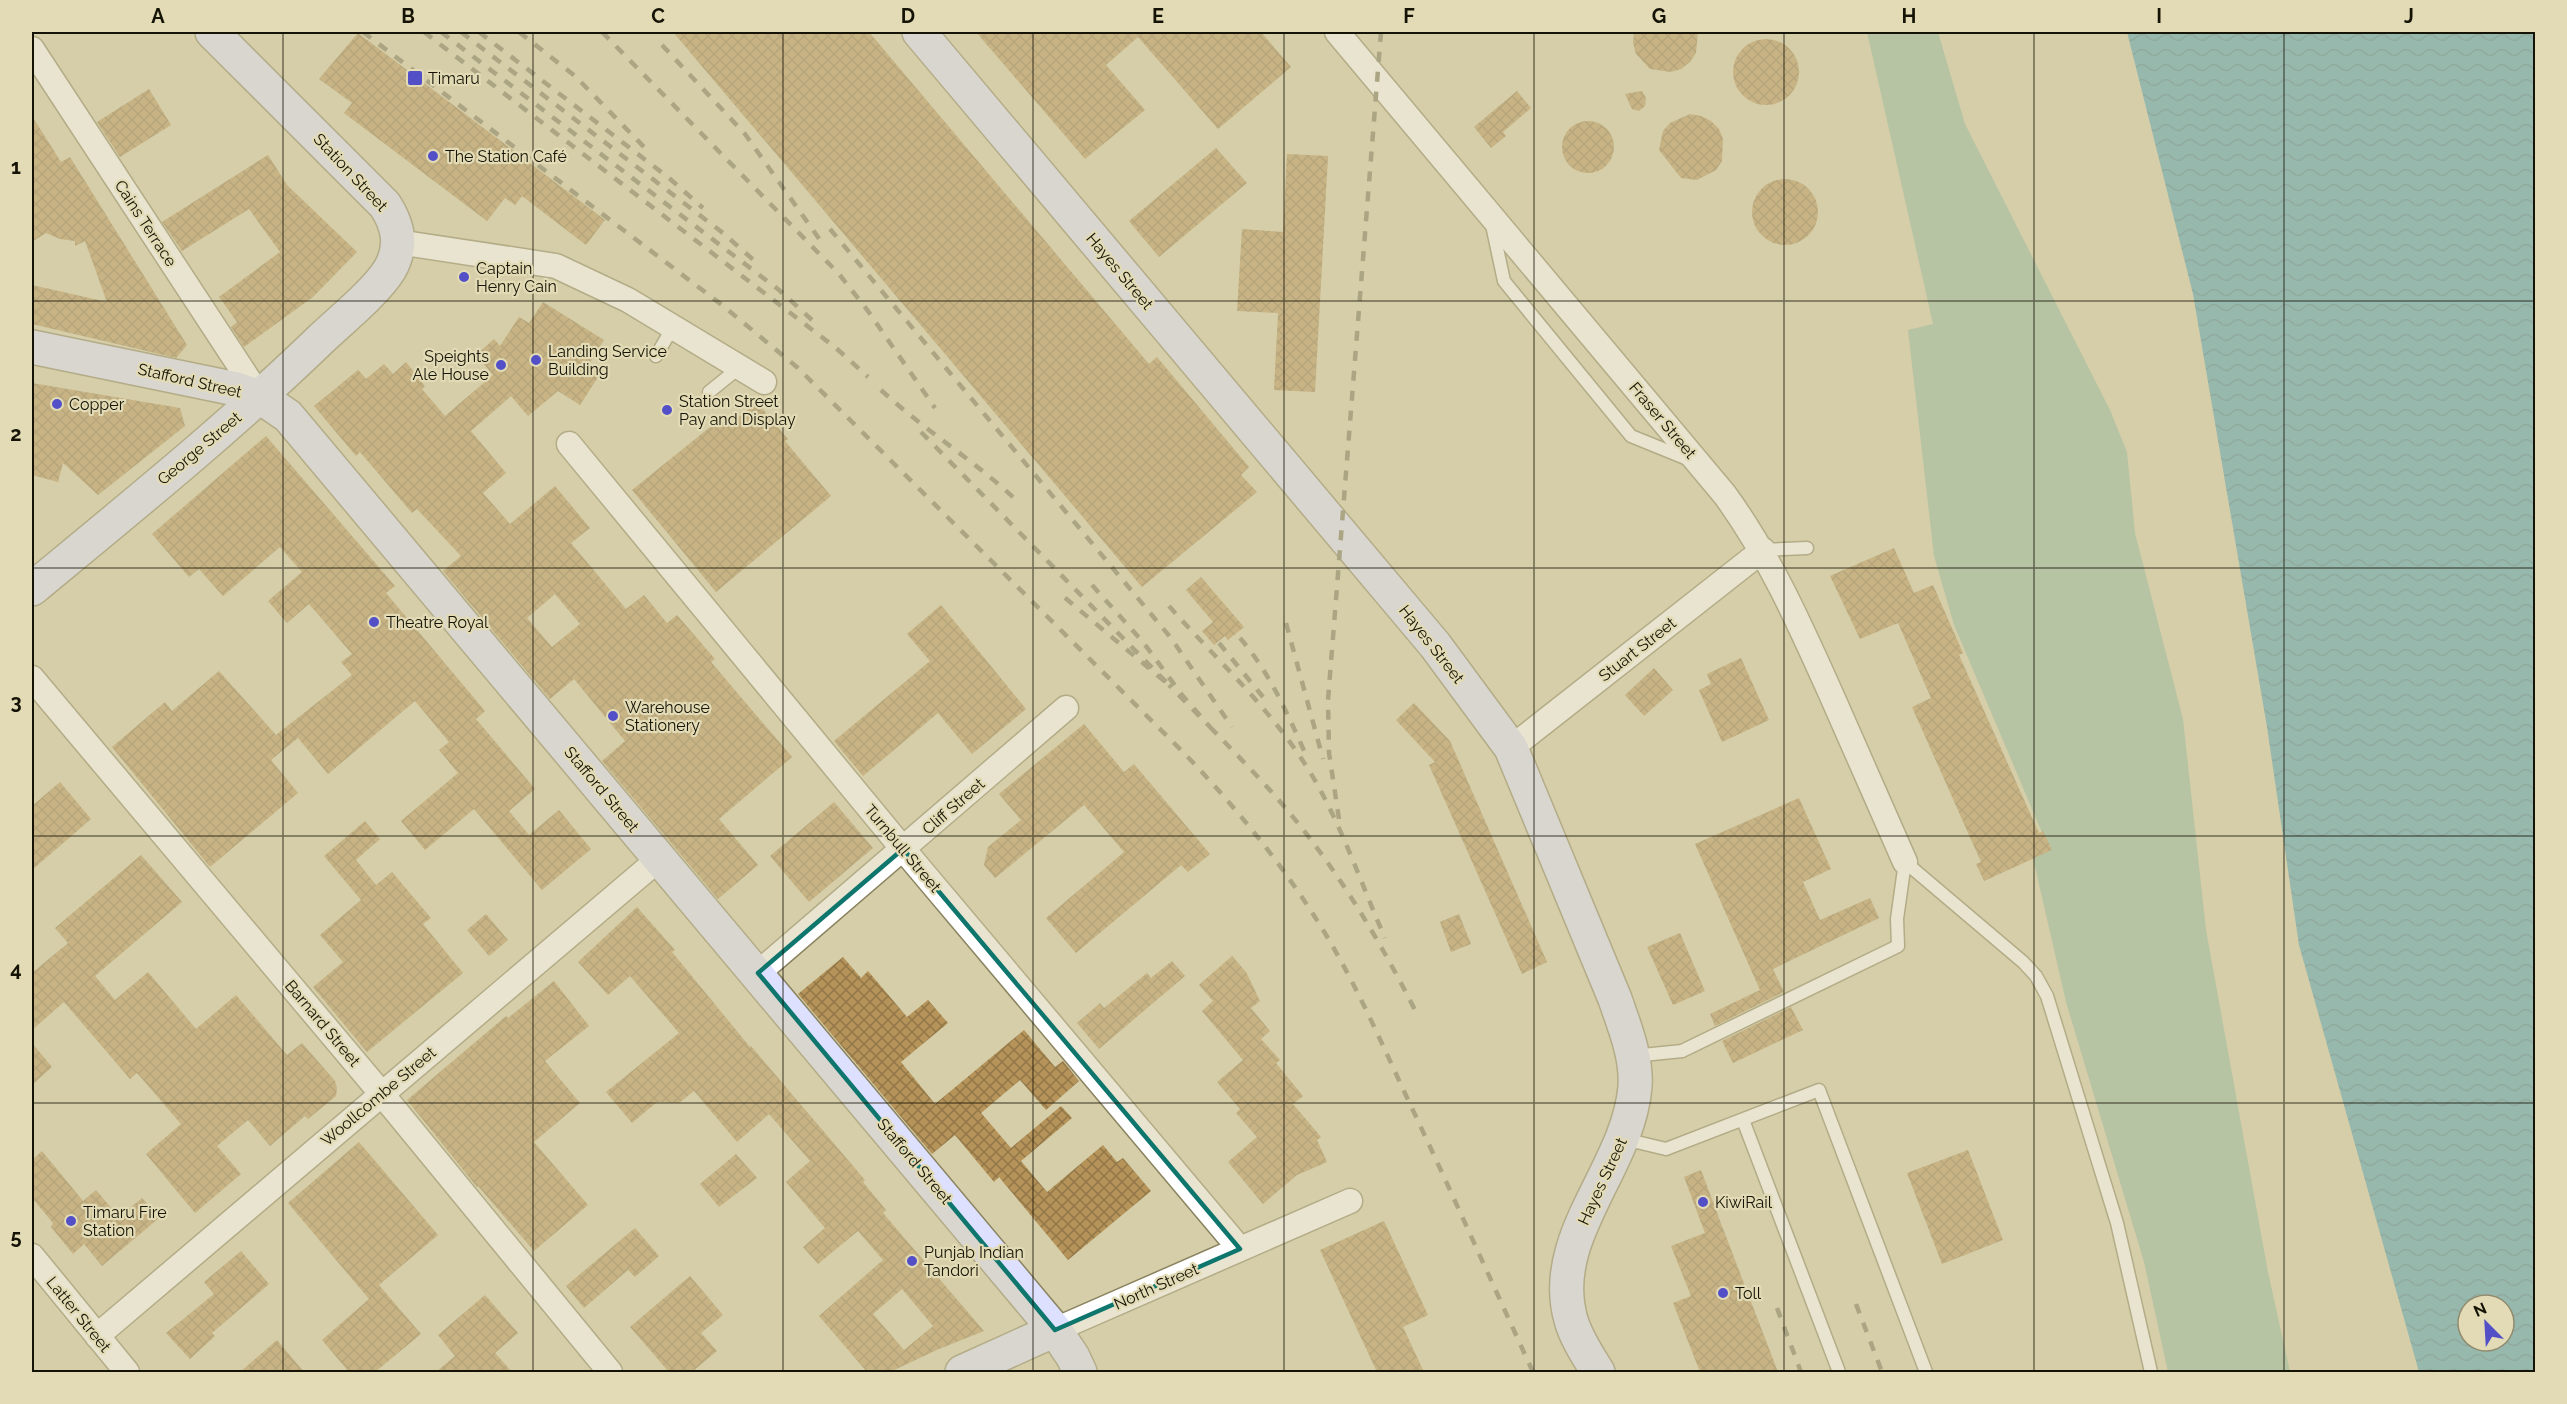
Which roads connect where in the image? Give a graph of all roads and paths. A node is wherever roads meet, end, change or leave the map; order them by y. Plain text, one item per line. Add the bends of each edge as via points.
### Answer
1 (212, 32) edge
2 (919, 32) edge
3 (1337, 32) edge
4 (32, 49) edge
5 (1490, 214) junction
6 (398, 242) junction
7 (673, 327) junction
8 (32, 347) edge
9 (656, 356) dead end
10 (740, 367) junction
11 (764, 382) dead end
12 (709, 392) dead end
13 (260, 397) junction
14 (569, 444) dead end
15 (1699, 464) junction
16 (1807, 548) dead end
17 (1763, 550) junction
18 (36, 578) edge
19 (32, 678) edge
20 (1066, 708) dead end
21 (1511, 748) junction
22 (903, 849) junction
23 (660, 858) junction
24 (1905, 862) junction
25 (758, 974) junction
26 (1632, 1056) junction
27 (381, 1093) junction
28 (1743, 1120) junction
29 (1623, 1138) junction
30 (1350, 1201) dead end
31 (1240, 1249) junction
32 (32, 1256) edge
33 (1055, 1330) junction
34 (97, 1335) junction
35 (127, 1372) edge
36 (610, 1372) edge
37 (962, 1372) edge
38 (1080, 1372) edge
39 (1598, 1372) edge
40 (1839, 1372) edge
41 (1926, 1372) edge
42 (2151, 1372) edge

1 - 6 main road, Station Street via 385,205 394,219
2 - 21 main road, Hayes Street via 1435,645
3 - 5 street, Fraser Street
4 - 13 street, Cains Terrace
5 - 15 street, Fraser Street
5 - 15 lane via 1504,281 1631,436
6 - 7 street via 556,266 628,300
6 - 13 main road, George Street via 395,258 383,278
7 - 9 lane
7 - 10 street
8 - 13 main road, Stafford Street via 216,383
10 - 11 street
10 - 12 lane
13 - 18 main road, George Street
13 - 23 main road, Stafford Street via 300,429
14 - 22 street, Turnbull Street
15 - 17 street, Fraser Street
16 - 17 lane
17 - 21 street, Stuart Street
17 - 24 street, Fraser Street
19 - 27 street, Barnard Street
20 - 22 street, Cliff Street
21 - 26 main road, Hayes Street via 1615,999
22 - 25 street, Cliff Street
22 - 31 street, Turnbull Street
23 - 25 main road, Stafford Street
23 - 27 street, Woollcombe Street
24 - 26 lane via 1897,919 1898,946 1682,1051
24 - 42 lane via 2022,962 2047,996 2117,1223
25 - 33 main road, Stafford Street
26 - 29 main road, Hayes Street via 1635,1086
27 - 34 street, Woollcombe Street
27 - 36 street, Barnard Street
28 - 29 lane via 1666,1149
28 - 40 lane
28 - 41 lane via 1819,1090
29 - 39 main road, Hayes Street via 1574,1241 1568,1265 1570,1317
30 - 31 street, North Street
31 - 33 street, North Street
32 - 34 street, Latter Street
33 - 37 main road, North Street
33 - 38 main road, Stafford Street
34 - 35 street, Latter Street

